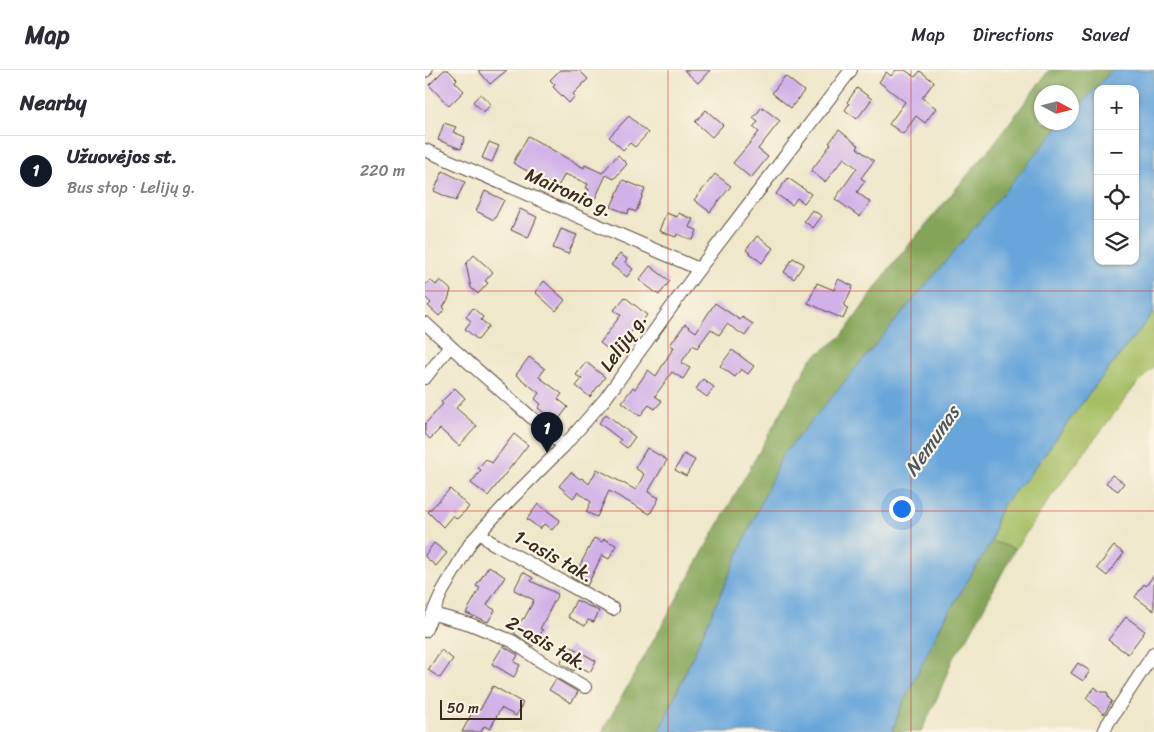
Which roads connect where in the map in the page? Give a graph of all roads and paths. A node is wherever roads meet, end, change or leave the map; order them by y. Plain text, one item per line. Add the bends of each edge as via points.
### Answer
1 (851, 70) edge
2 (425, 150) edge
3 (699, 269) junction
4 (425, 324) edge
5 (450, 346) junction
6 (425, 378) edge
7 (565, 446) junction
8 (480, 532) junction
9 (613, 609) dead end
10 (433, 614) junction
11 (425, 631) edge
12 (1154, 653) edge
13 (585, 687) dead end
14 (1104, 732) edge

1 - 3 street, Lelijų g.
2 - 3 street, Maironio g.
3 - 7 street, Lelijų g. via 605,399
4 - 5 street
5 - 6 street
5 - 7 street
7 - 8 street, Lelijų g.
8 - 9 street, 1-asis tak. via 489,541
8 - 10 street, Lelijų g. via 456,567
10 - 11 street, Lelijų g.
10 - 13 street, 2-asis tak. via 471,624 512,641
12 - 14 street

